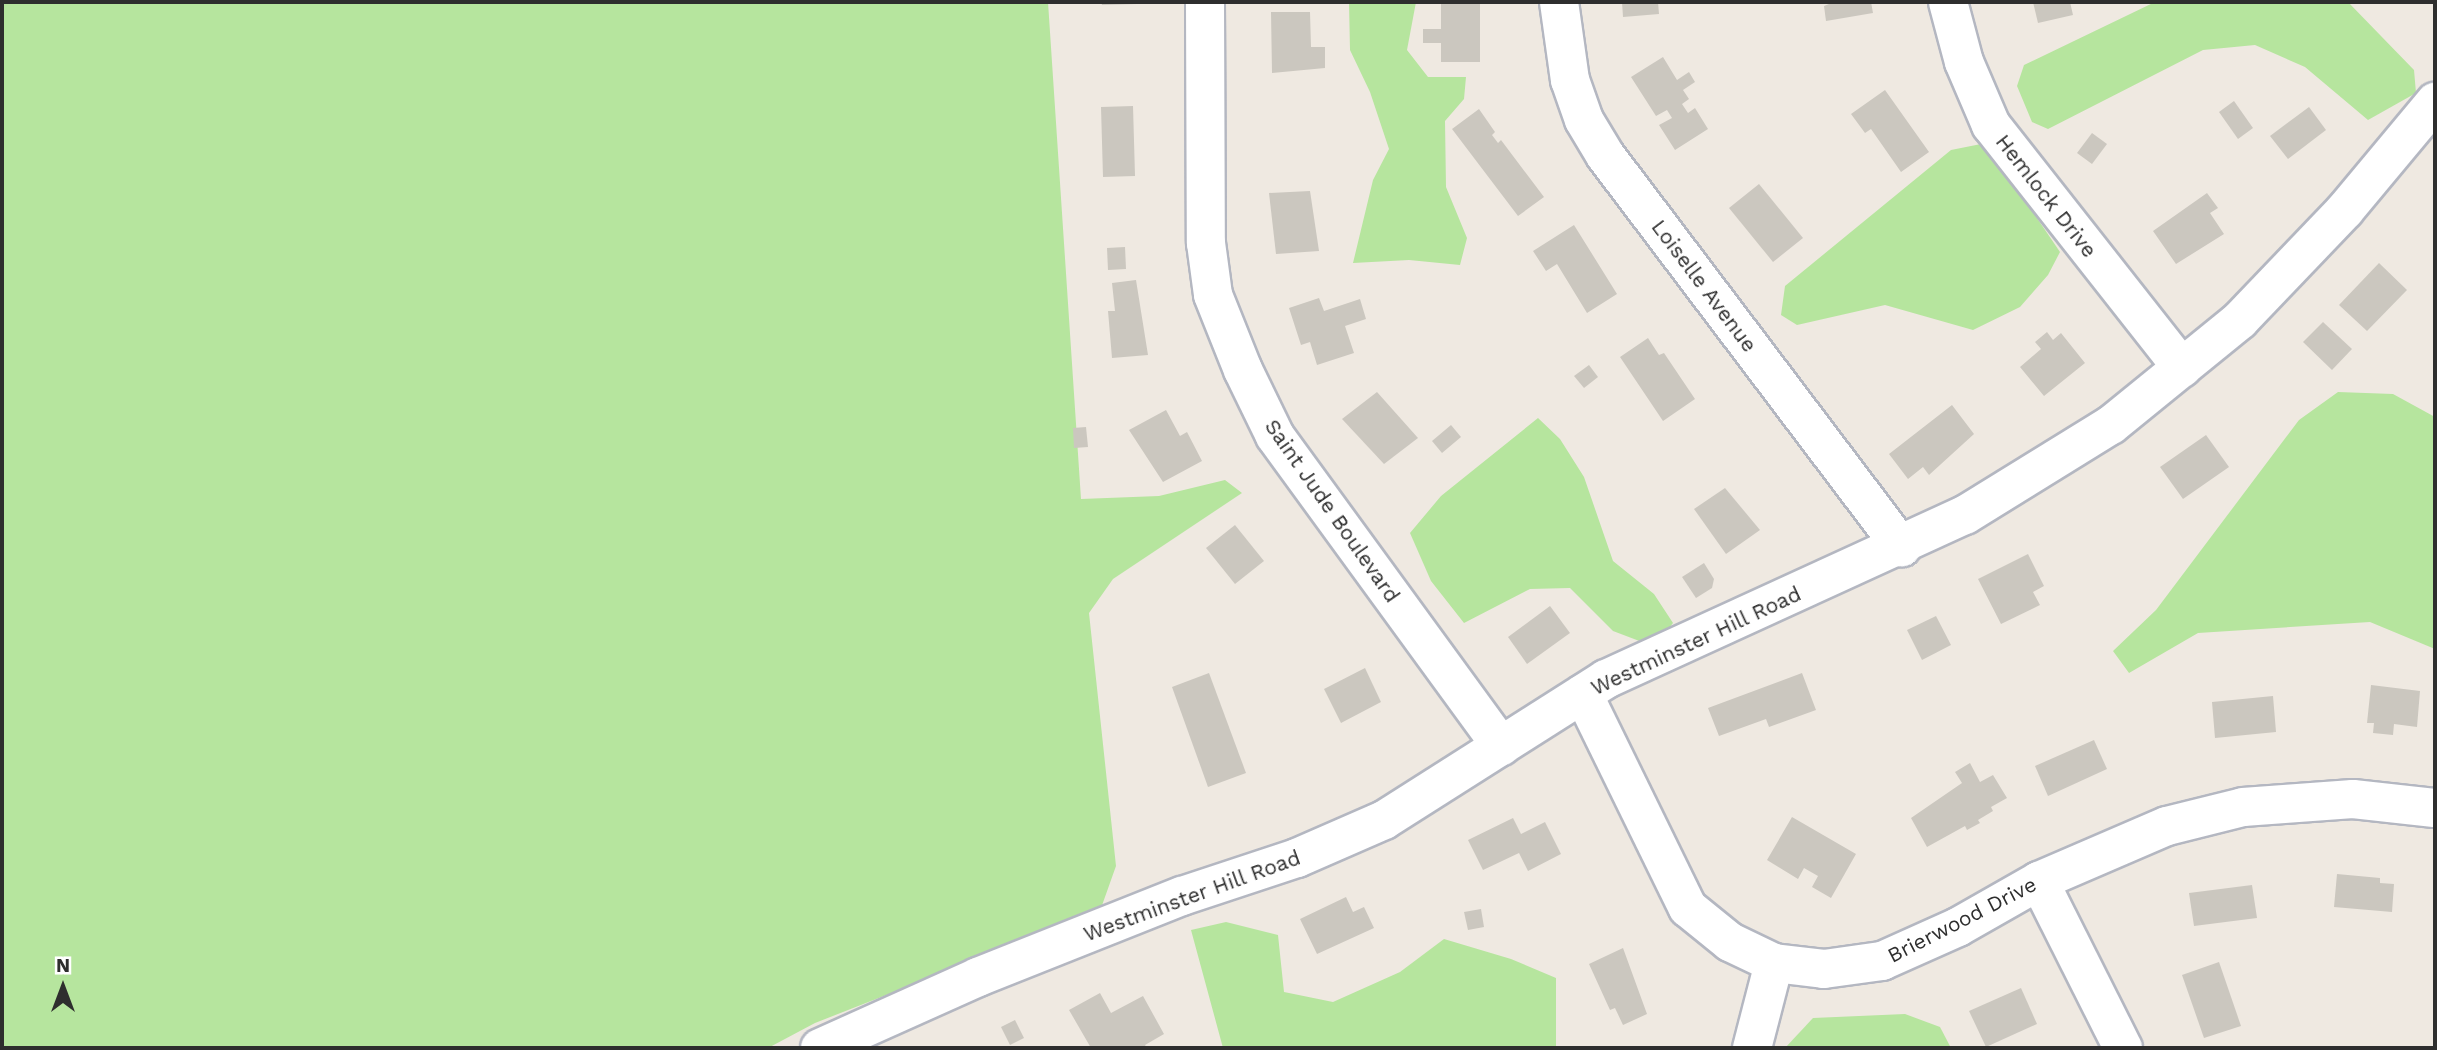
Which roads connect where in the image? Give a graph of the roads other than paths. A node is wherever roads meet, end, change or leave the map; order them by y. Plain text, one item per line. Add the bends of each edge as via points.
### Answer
1 (1205, 2) edge
2 (1559, 2) edge
3 (1948, 2) edge
4 (2435, 102) edge
5 (2182, 368) junction
6 (1902, 547) junction
7 (1583, 694) junction
8 (1502, 746) junction
9 (2435, 808) edge
10 (2039, 881) junction
11 (1774, 963) junction
12 (820, 1048) edge
13 (1752, 1048) edge
14 (2123, 1048) edge

1 - 8 street, Saint Jude Boulevard via 1206,243 1213,295 1275,436
2 - 6 street, Loiselle Avenue via 1570,80 1584,120 1605,155
3 - 5 street, Hemlock Drive via 1964,61 1991,125
4 - 5 street, Westminster Hill Road via 2345,210 2240,320
5 - 6 street, Westminster Hill Road via 2074,449
6 - 7 street, Westminster Hill Road
7 - 8 street, Westminster Hill Road
7 - 11 street, Brierwood Drive via 1688,908 1730,942
8 - 12 street, Westminster Hill Road via 1384,820 1297,858 1146,909 918,1002
9 - 10 street, Brierwood Drive via 2353,799 2244,807 2167,826
10 - 11 street, Brierwood Drive via 1958,927 1882,961 1824,969
10 - 14 street
11 - 13 street

